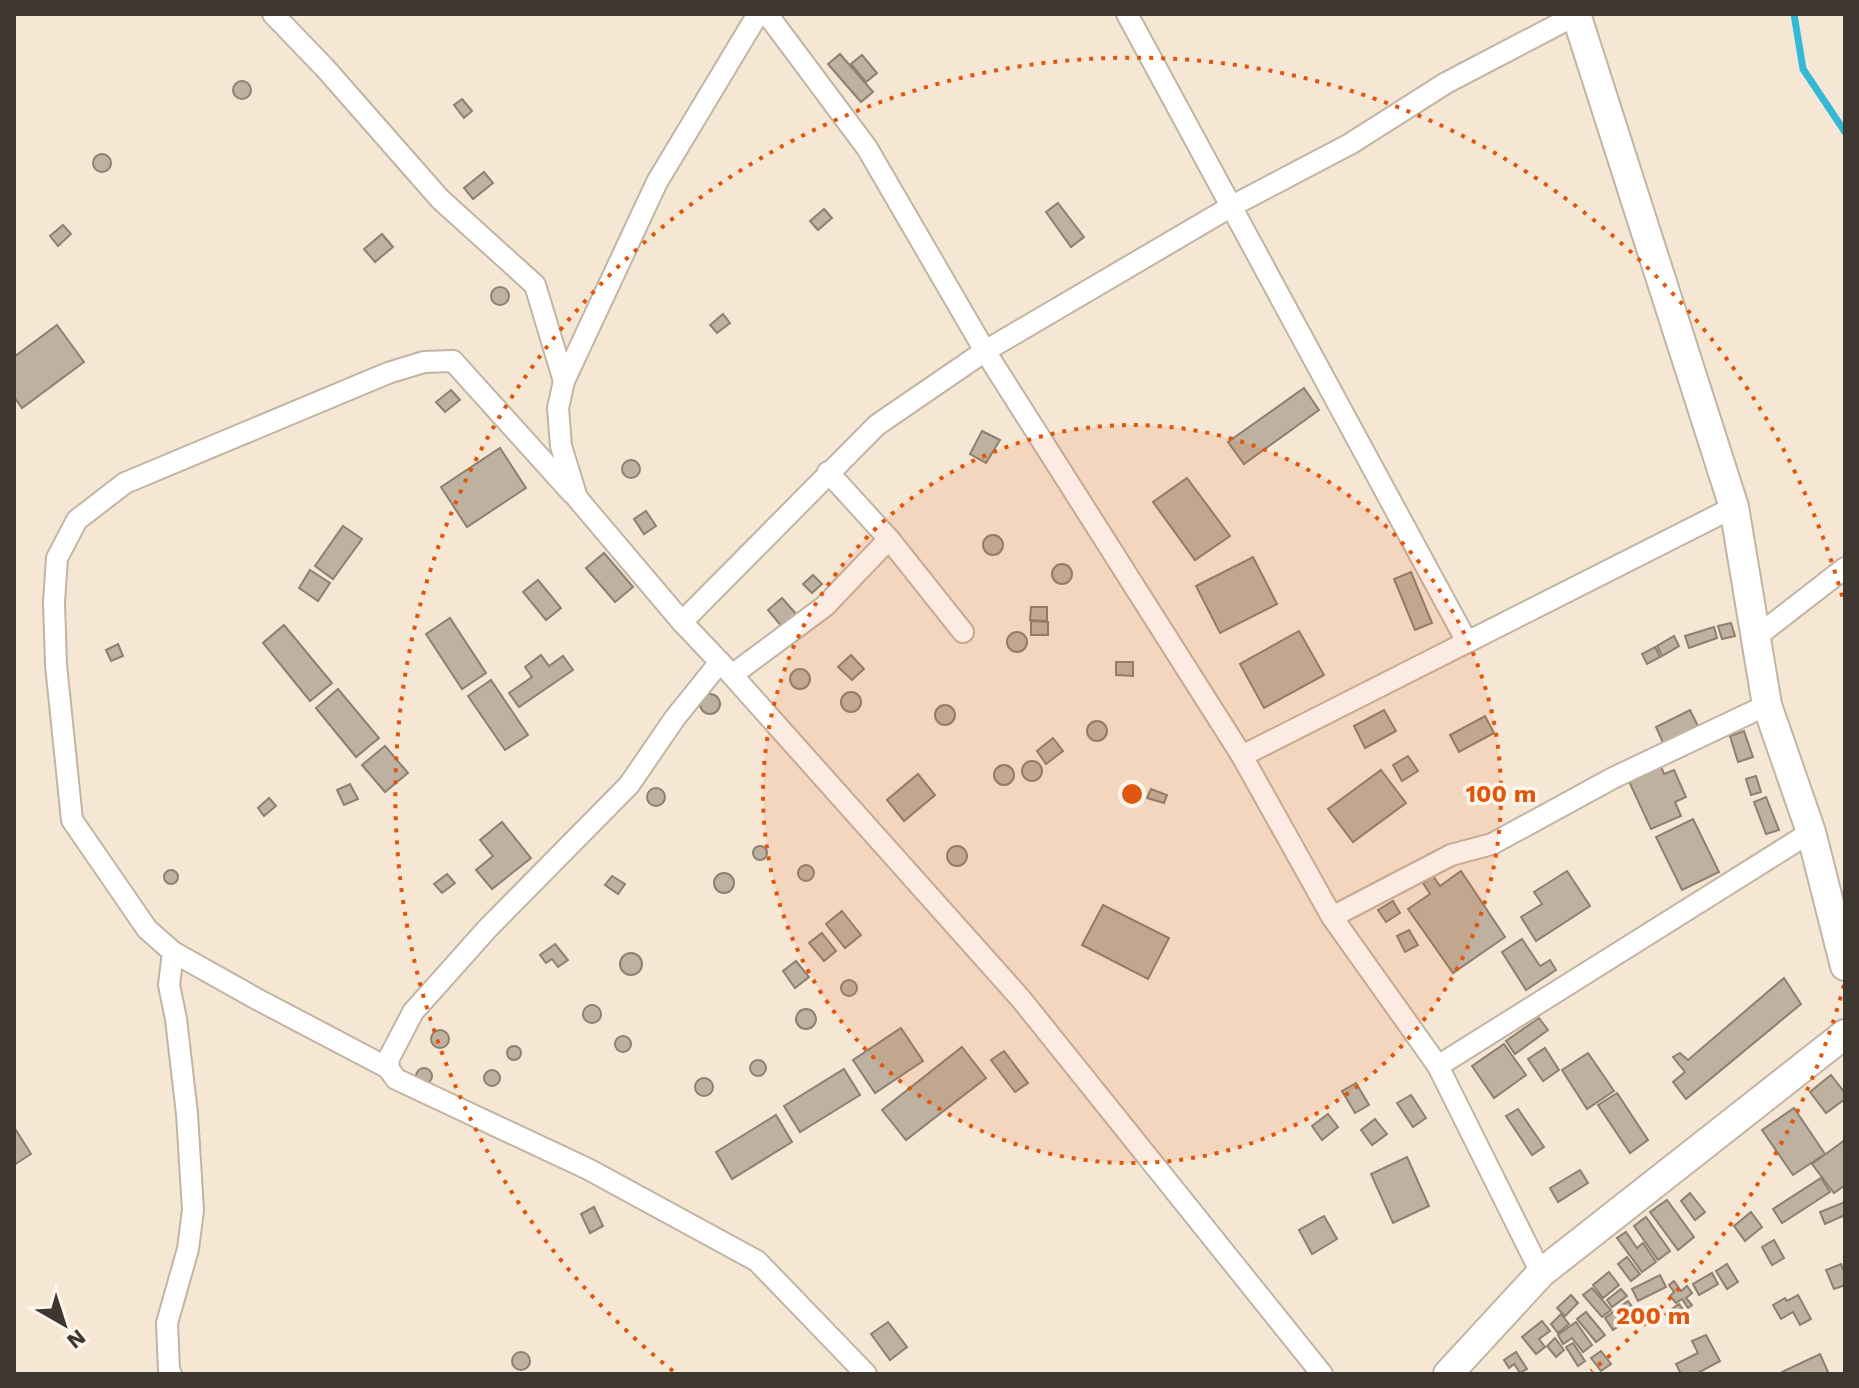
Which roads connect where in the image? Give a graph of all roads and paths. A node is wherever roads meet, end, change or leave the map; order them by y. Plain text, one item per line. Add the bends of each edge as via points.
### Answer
1 (273, 14) edge
2 (758, 14) edge
3 (767, 14) edge
4 (1127, 14) edge
5 (1576, 15) edge
6 (1232, 206) junction
7 (985, 351) junction
8 (564, 381) junction
9 (828, 472) junction
10 (577, 498) junction
11 (1734, 507) junction
12 (889, 539) junction
13 (1845, 568) edge
14 (682, 622) junction
15 (963, 632) dead end
16 (1756, 637) junction
17 (1467, 642) junction
18 (726, 669) junction
19 (1767, 705) junction
20 (1242, 756) junction
21 (1811, 832) junction
22 (1332, 917) junction
23 (173, 952) junction
24 (1845, 966) edge
25 (1845, 1034) edge
26 (1438, 1066) junction
27 (388, 1068) junction
28 (1541, 1273) junction
29 (171, 1374) edge
30 (866, 1374) edge
31 (1322, 1374) edge
32 (1448, 1374) edge

1 - 8 street via 440,199 535,285
2 - 8 street via 657,182
3 - 7 street via 867,148
4 - 6 street
5 - 6 street
5 - 11 main road
6 - 7 street
6 - 17 street
7 - 9 street via 877,425
7 - 20 street
8 - 10 street via 558,408 561,446
9 - 12 street
9 - 14 street
10 - 14 street
10 - 23 street via 453,361 424,362 125,483 77,520 57,558 54,602 72,820 147,929
11 - 16 main road
11 - 17 street
12 - 15 street
12 - 18 street via 825,606
13 - 16 street
14 - 18 street
16 - 19 main road
17 - 20 street
18 - 27 street via 675,718 629,785 413,1012
18 - 31 street via 1021,999
19 - 21 main road
19 - 22 street via 1613,778 1492,844 1451,855
20 - 22 street
21 - 24 main road
21 - 26 street
22 - 26 street
23 - 27 street
23 - 29 street via 169,985 193,1210 167,1323
25 - 28 main road
26 - 28 street
27 - 30 street via 396,1079 588,1169 757,1261
28 - 32 main road

